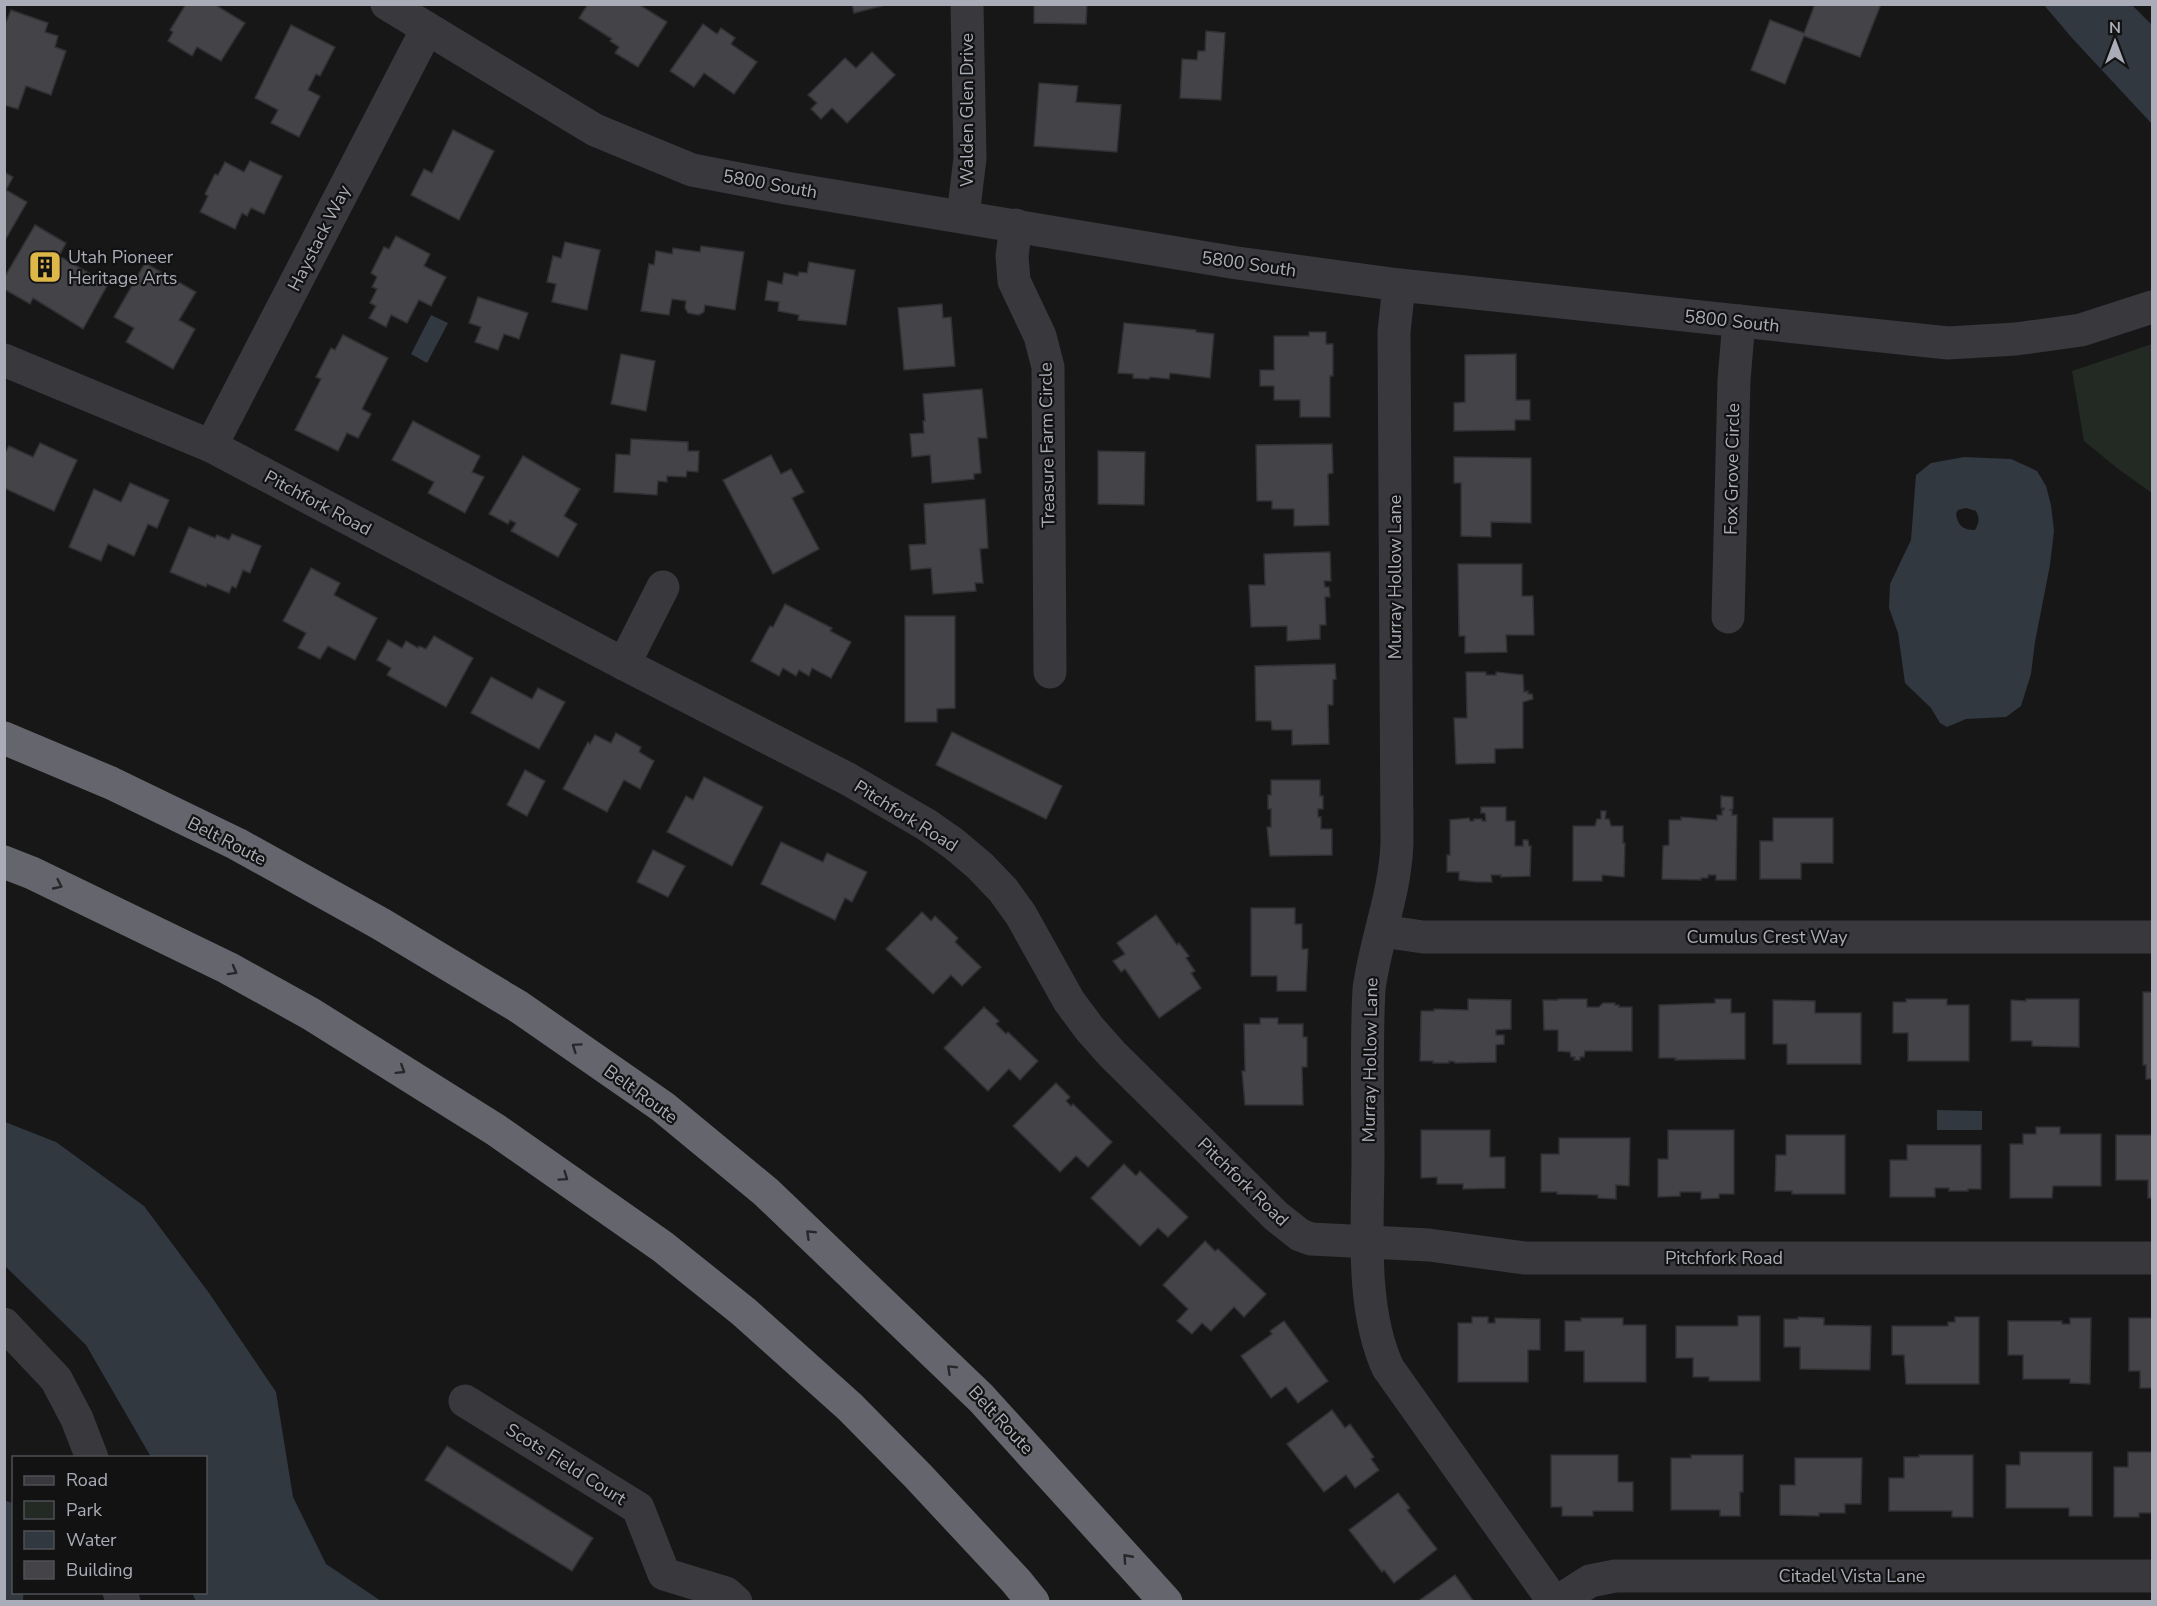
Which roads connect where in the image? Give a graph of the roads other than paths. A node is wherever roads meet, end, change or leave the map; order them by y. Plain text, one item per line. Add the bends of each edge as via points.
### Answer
1 (387, 4) edge
2 (967, 4) edge
3 (427, 29) junction
4 (963, 216) junction
5 (1016, 225) junction
6 (1399, 285) junction
7 (2152, 307) edge
8 (1739, 321) junction
9 (4, 360) edge
10 (211, 447) junction
11 (663, 587) dead end
12 (1728, 617) dead end
13 (624, 664) junction
14 (1050, 672) dead end
15 (4, 738) edge
16 (4, 862) edge
17 (1382, 931) junction
18 (2152, 937) edge
19 (1368, 1242) junction
20 (2152, 1258) edge
21 (4, 1324) edge
22 (465, 1401) dead end
23 (91, 1456) edge
24 (2152, 1576) edge
25 (736, 1602) edge
26 (1033, 1602) edge
27 (1166, 1602) edge
28 (1556, 1602) edge

1 - 3 street, 5800 South
2 - 4 street, Walden Glen Drive via 970,158
3 - 4 street, 5800 South via 595,130 692,170
3 - 10 street, Haystack Way
4 - 5 street, 5800 South
5 - 6 street, 5800 South via 1237,263
5 - 14 street, Treasure Farm Circle via 1014,281 1040,336 1048,375
6 - 8 street, 5800 South
6 - 17 street, Murray Hollow Lane via 1394,332 1396,843 1393,884
7 - 8 street, 5800 South via 2081,330 1947,343
8 - 12 street, Fox Grove Circle
9 - 10 street, Pitchfork Road
10 - 13 street, Pitchfork Road
11 - 13 street
13 - 19 street, Pitchfork Road via 848,779 954,844 1003,890 1089,1028 1276,1216 1311,1239
27 -> 15 highway, Belt Route via 981,1398 766,1192 663,1107 519,1007 361,913 237,844 111,783
16 -> 26 highway via 228,968 311,1014 496,1130 663,1247 744,1312 850,1407
17 - 18 street, Cumulus Crest Way via 1423,937
17 - 19 street, Murray Hollow Lane via 1369,989
19 - 20 street, Pitchfork Road via 1429,1245 1524,1258
19 - 28 street, Murray Hollow Lane via 1370,1311 1379,1350 1388,1368
21 - 23 street via 56,1379
22 - 25 street, Scots Field Court via 638,1509 664,1574 726,1593
24 - 28 street, Citadel Vista Lane via 1621,1576 1590,1581

